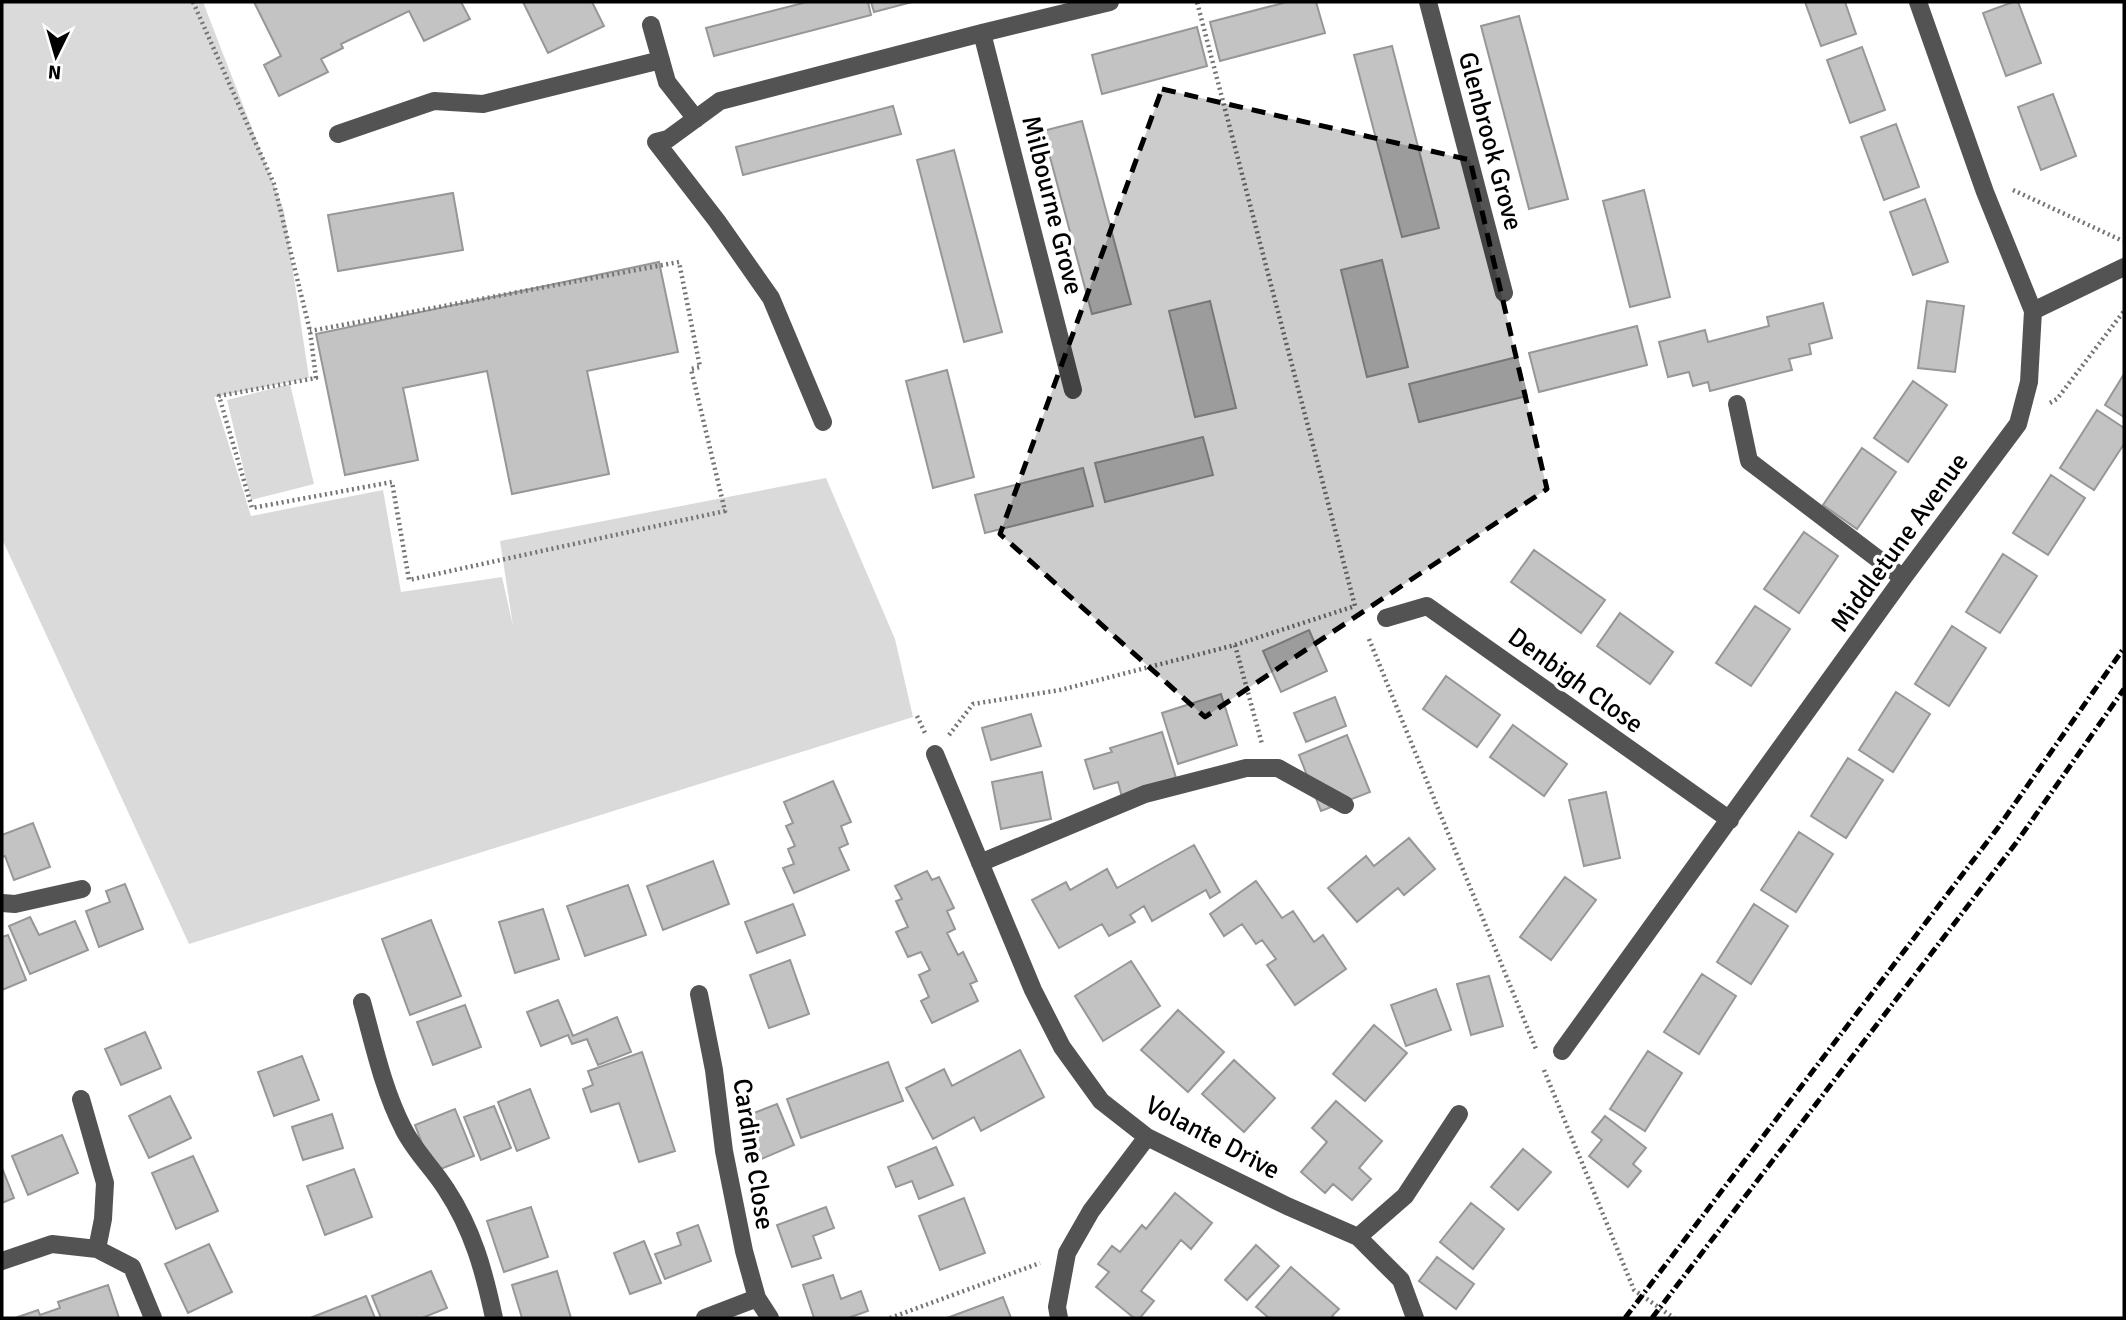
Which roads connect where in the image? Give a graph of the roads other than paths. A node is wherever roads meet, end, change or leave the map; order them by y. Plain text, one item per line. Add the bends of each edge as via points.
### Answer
1 (1110, 2) edge
2 (1428, 2) edge
3 (1918, 2) edge
4 (651, 25) dead end
5 (982, 33) junction
6 (661, 60) junction
7 (696, 119) junction
8 (338, 134) dead end
9 (2124, 267) edge
10 (1504, 293) dead end
11 (2032, 312) junction
12 (1073, 390) dead end
13 (1737, 404) dead end
14 (823, 422) dead end
15 (1903, 578) junction
16 (1386, 618) road end
17 (935, 754) road end
18 (1345, 805) dead end
19 (1730, 820) junction
20 (980, 863) junction
21 (82, 889) dead end
22 (2, 903) edge
23 (699, 994) dead end
24 (362, 1002) dead end
25 (1562, 1051) dead end
26 (81, 1099) dead end
27 (1459, 1114) dead end
28 (1147, 1137) junction
29 (1358, 1237) junction
30 (97, 1249) junction
31 (2, 1261) edge
32 (757, 1298) junction
33 (153, 1318) edge
34 (494, 1318) edge
35 (705, 1318) edge
36 (770, 1318) edge
37 (1059, 1318) edge
38 (1415, 1318) edge

1 - 5 street
2 - 10 street, Glenbrook Grove
3 - 11 street, Middletune Avenue
4 - 6 street
5 - 7 street via 720,101
5 - 12 street, Milbourne Grove
6 - 7 street via 667,82
6 - 8 street via 482,104 434,101
7 - 14 street via 656,142 771,298
9 - 11 street
11 - 15 street, Middletune Avenue via 2029,382 2018,424
13 - 15 street via 1749,461
15 - 19 street, Middletune Avenue
16 - 19 street, Denbigh Close via 1427,606
17 - 20 street, Volante Drive
18 - 20 street via 1271,767 1246,768 1145,794
19 - 25 street, Middletune Avenue
20 - 28 street, Volante Drive via 1062,1047 1101,1101
21 - 22 street
23 - 32 street, Cardine Close via 724,1151
24 - 34 street via 388,1099 467,1226 484,1267
26 - 30 street via 105,1183
27 - 29 street via 1405,1196
28 - 29 street, Volante Drive
28 - 37 street via 1091,1211 1067,1253
29 - 38 street, Volante Drive via 1401,1280
30 - 31 street via 51,1244
30 - 33 street via 132,1267
32 - 35 street
32 - 36 street, Cardine Close

